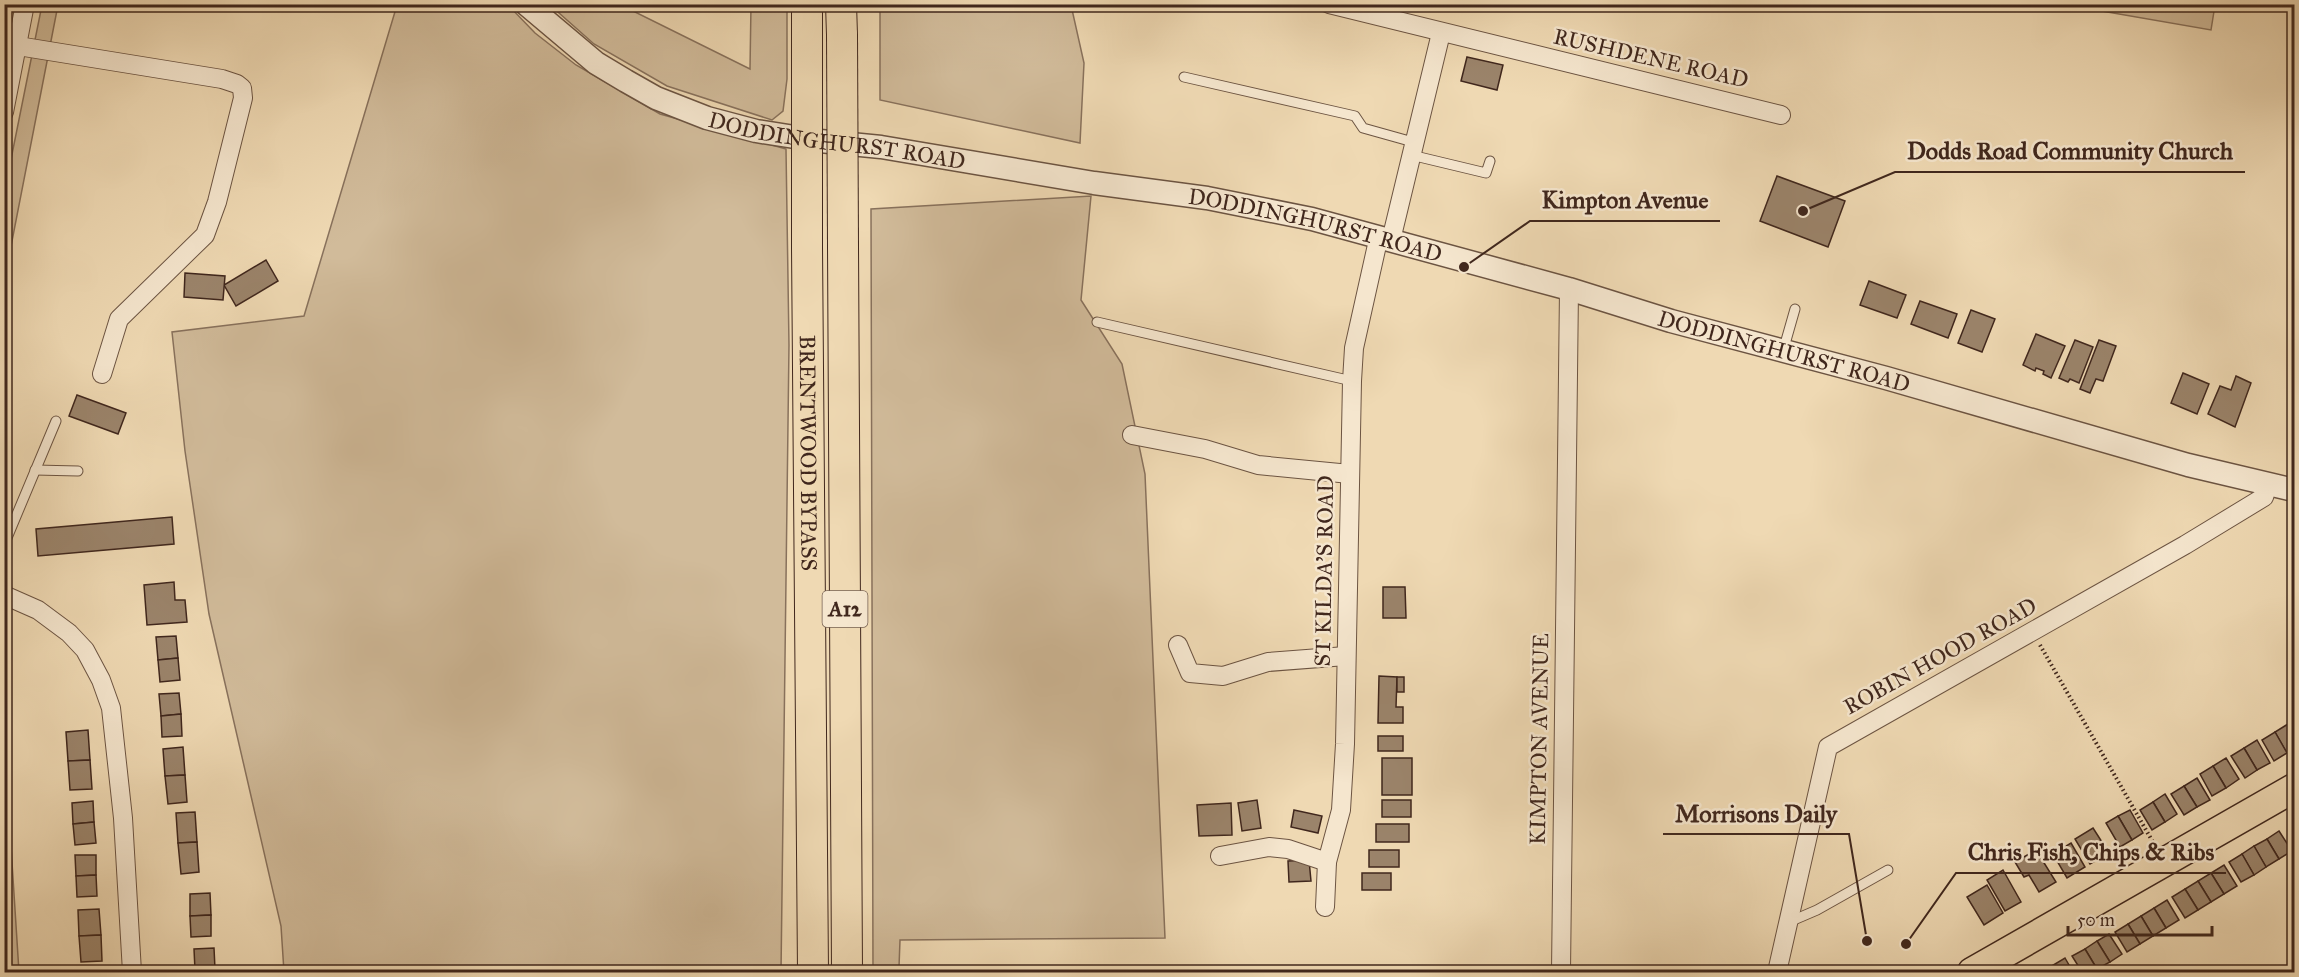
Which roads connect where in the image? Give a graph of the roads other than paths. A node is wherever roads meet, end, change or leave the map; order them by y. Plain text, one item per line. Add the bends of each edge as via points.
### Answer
1 (25, 4) edge
2 (526, 4) edge
3 (807, 4) edge
4 (842, 4) edge
5 (1329, 4) edge
6 (1441, 33) junction
7 (18, 46) junction
8 (1184, 77) dead end
9 (4, 111) edge
10 (1780, 115) dead end
11 (1412, 149) junction
12 (1490, 160) dead end
13 (1385, 238) junction
14 (1569, 289) junction
15 (1795, 309) dead end
16 (1097, 322) dead end
17 (1783, 351) junction
18 (102, 374) dead end
19 (1352, 381) junction
20 (56, 421) dead end
21 (1132, 435) dead end
22 (35, 470) junction
23 (78, 471) dead end
24 (1350, 474) junction
25 (2268, 484) junction
26 (2295, 490) edge
27 (4, 545) edge
28 (4, 595) edge
29 (1178, 645) dead end
30 (1346, 656) junction
31 (2295, 788) edge
32 (1220, 856) dead end
33 (1327, 862) junction
34 (1888, 870) dead end
35 (1325, 907) dead end
36 (1789, 922) junction
37 (132, 972) edge
38 (813, 972) edge
39 (847, 972) edge
40 (1561, 972) edge
41 (1777, 972) edge
42 (1972, 972) edge

1 - 7 street
2 - 13 street, DODDINGHURST ROAD via 596,63 656,98 707,118 756,131 1207,198
3 - 38 highway, BRENTWOOD BYPASS / A12, bridge
4 - 39 highway, BRENTWOOD BYPASS / A12, bridge
5 - 6 street, RUSHDENE ROAD
6 - 10 street, RUSHDENE ROAD
6 - 11 street
7 - 9 street
7 - 18 street via 222,79 242,88 243,98 213,218 205,235 118,319
8 - 11 lane via 1355,116 1363,128
11 - 12 lane via 1486,173
11 - 13 street
13 - 14 street, DODDINGHURST ROAD
13 - 19 street, ST KILDA'S ROAD via 1354,348
14 - 17 street, DODDINGHURST ROAD
14 - 40 street, KIMPTON AVENUE
15 - 17 lane
16 - 19 lane
17 - 25 street, DODDINGHURST ROAD
19 - 24 street, ST KILDA'S ROAD
20 - 22 lane
21 - 24 street via 1186,444 1258,465
22 - 23 lane
22 - 27 lane
24 - 30 street, ST KILDA'S ROAD
25 - 26 street, DODDINGHURST ROAD
25 - 36 street, ROBIN HOOD ROAD via 2264,497 2185,545 1828,747
28 - 37 street via 38,610 69,633 85,650 111,708 123,818
29 - 30 street via 1190,673 1222,676 1268,662
30 - 33 street, ST KILDA'S ROAD via 1341,810
31 - 42 main road
32 - 33 street via 1269,847
33 - 35 street, ST KILDA'S ROAD
34 - 36 lane
36 - 41 street, ROBIN HOOD ROAD

